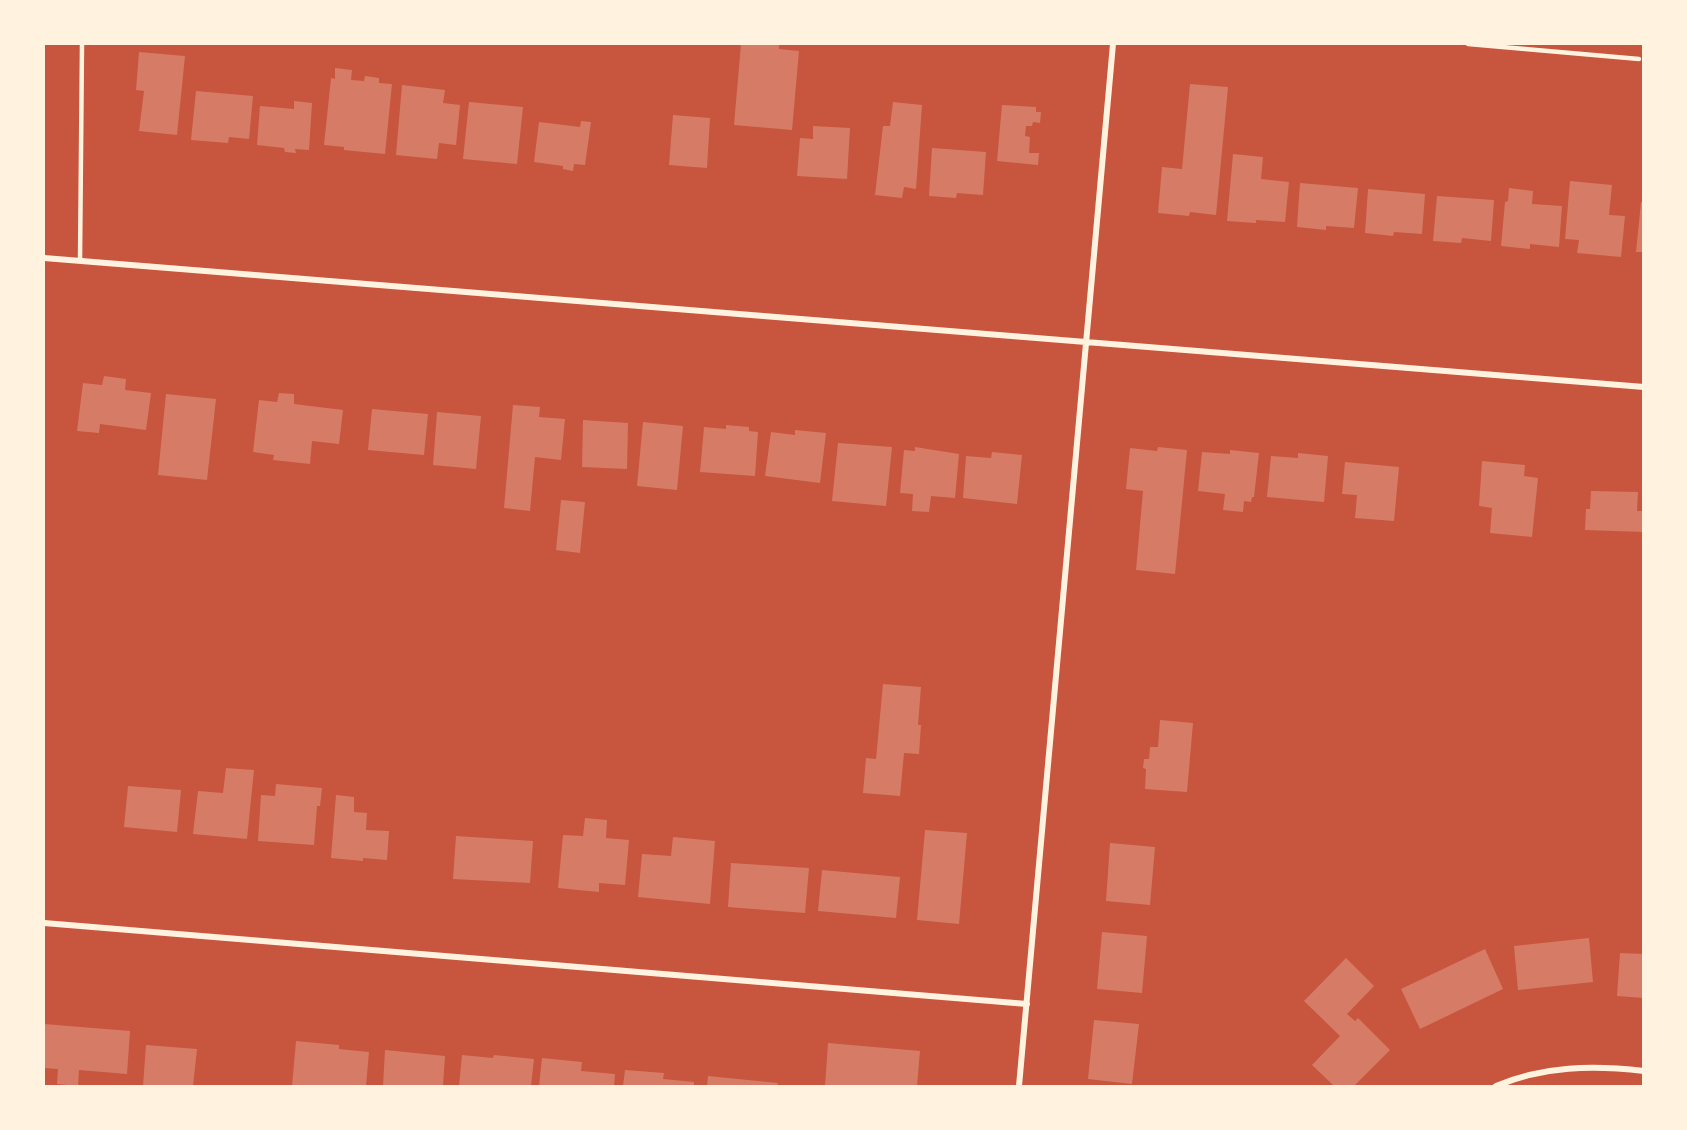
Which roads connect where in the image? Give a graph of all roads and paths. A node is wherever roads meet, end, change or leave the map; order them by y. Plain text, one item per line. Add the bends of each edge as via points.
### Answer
1 (82, 44) edge
2 (1113, 44) edge
3 (1468, 44) edge
4 (1639, 59) dead end
5 (44, 258) edge
6 (80, 261) junction
7 (1086, 341) junction
8 (1644, 387) edge
9 (44, 923) edge
10 (1027, 1004) junction
11 (1644, 1071) edge
12 (1019, 1086) edge
13 (1496, 1086) edge

1 - 6 lane
2 - 7 street
3 - 4 lane
5 - 6 street
6 - 7 street
7 - 8 street
7 - 10 street
9 - 10 street
10 - 12 street
11 - 13 street via 1561,1069

